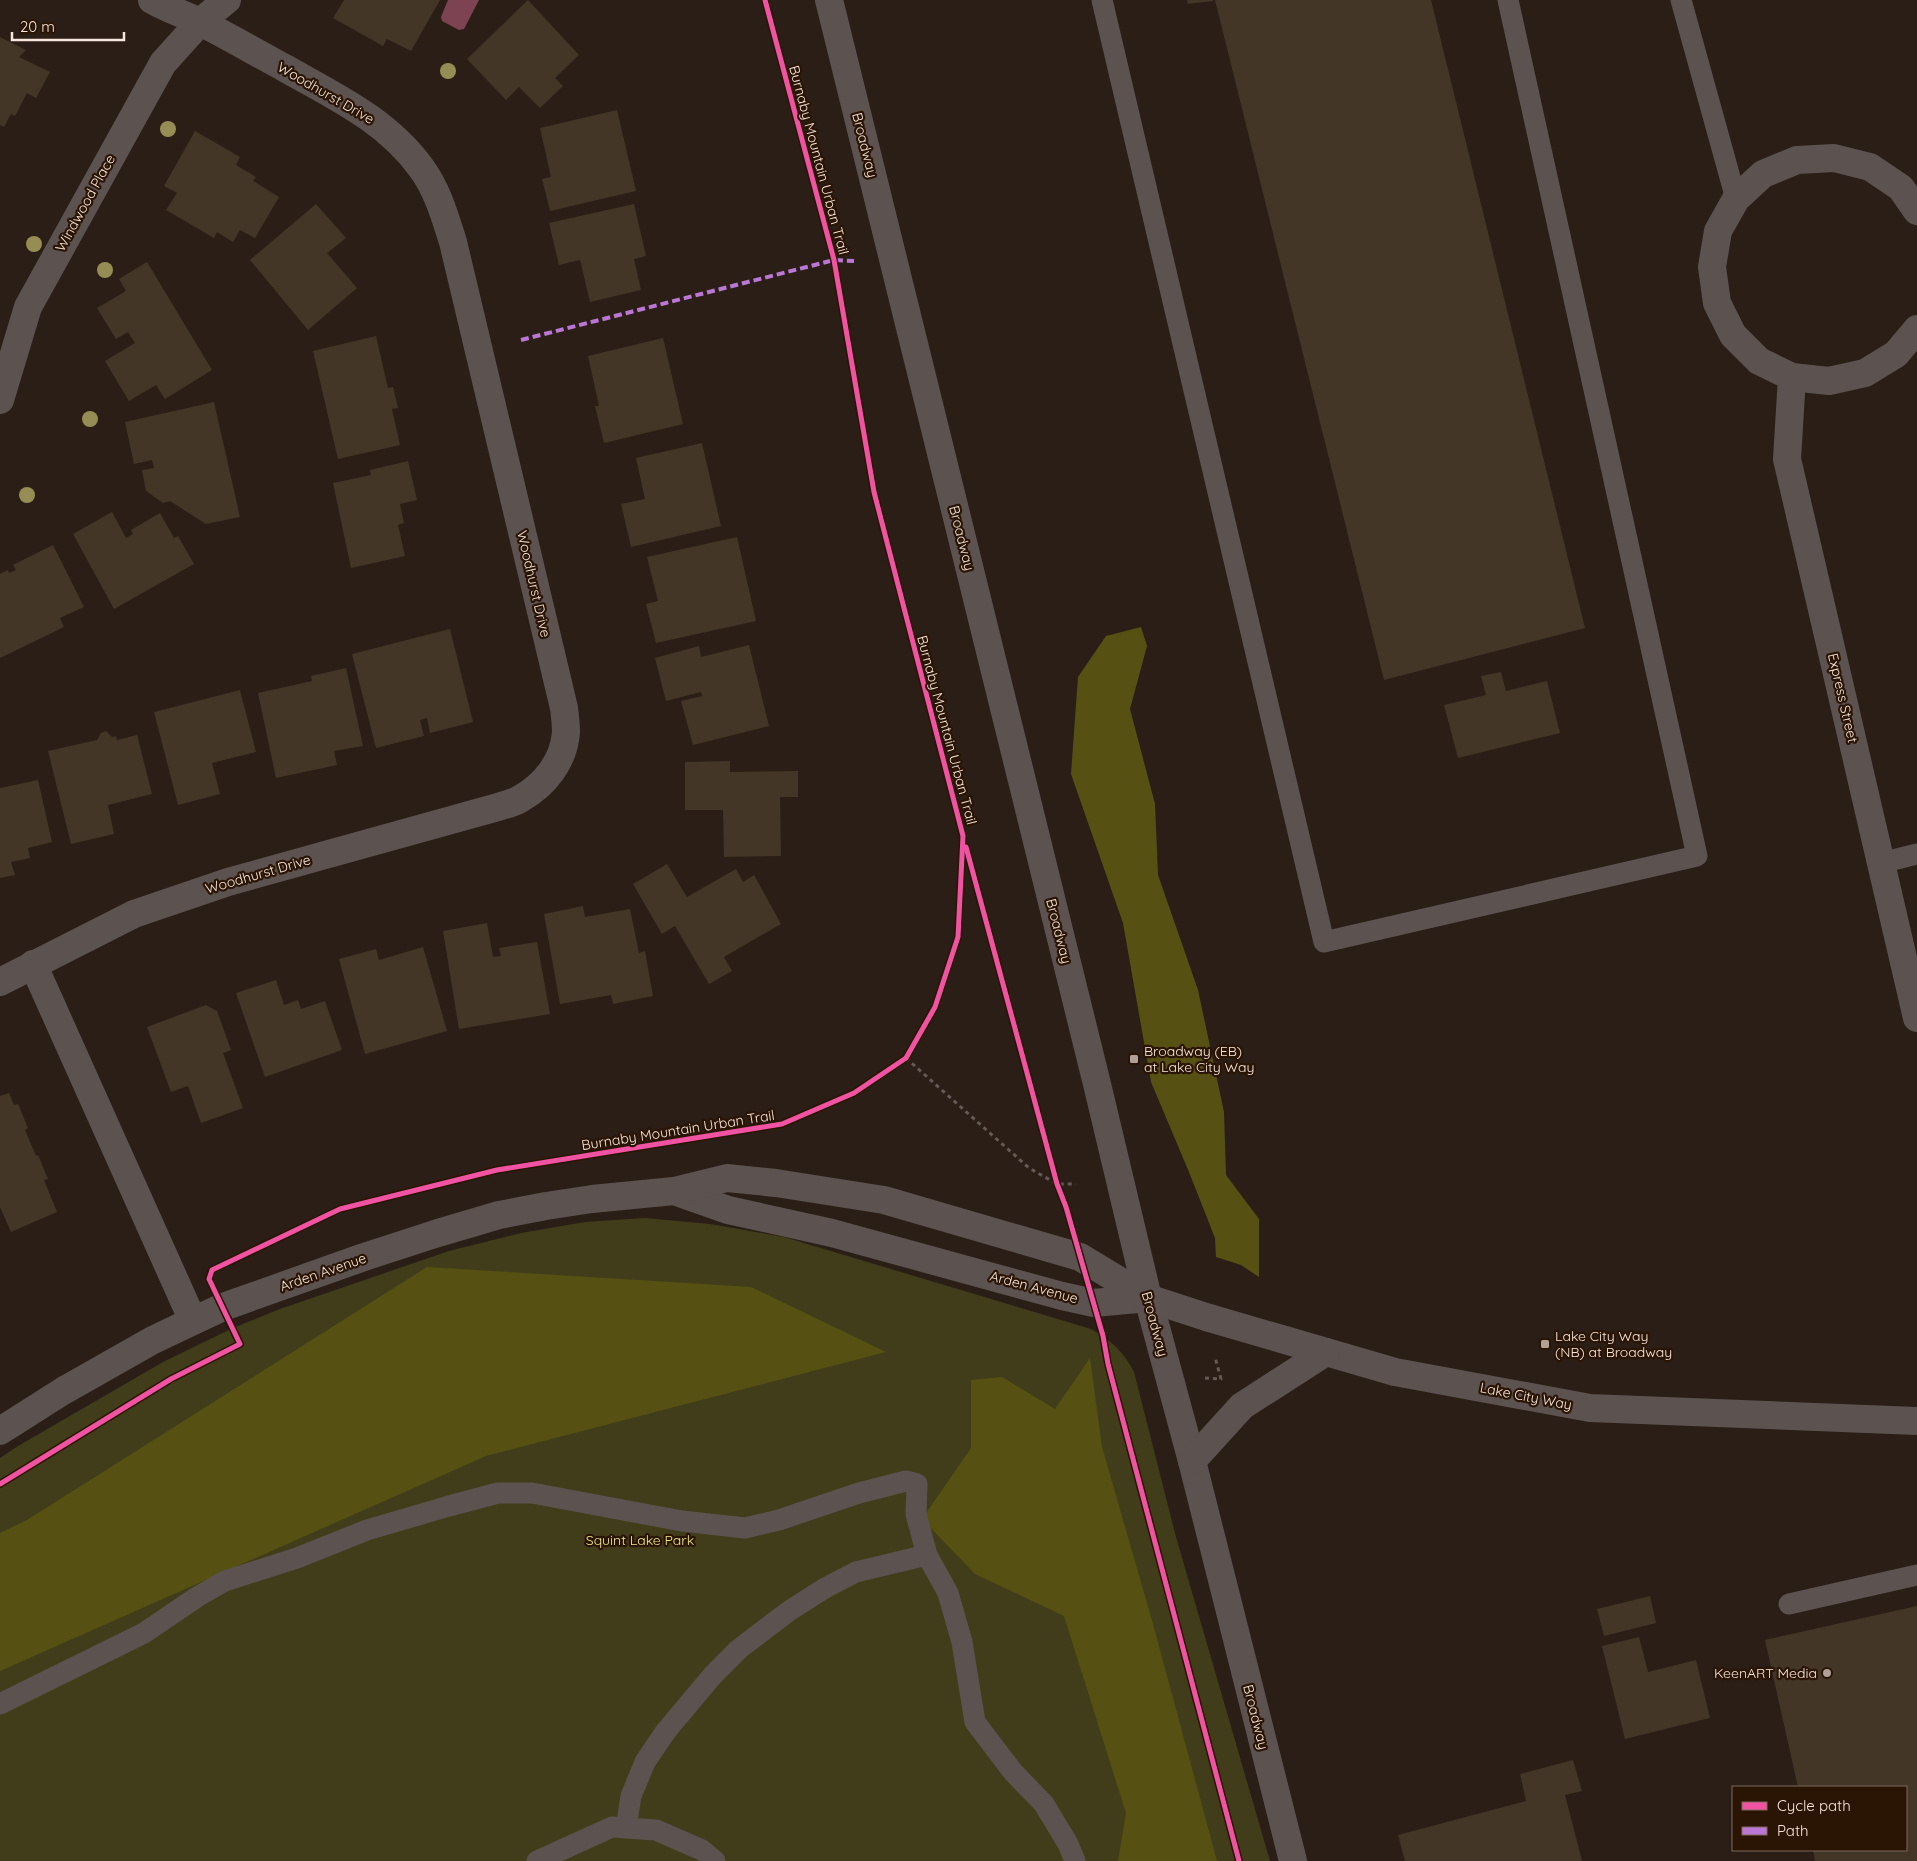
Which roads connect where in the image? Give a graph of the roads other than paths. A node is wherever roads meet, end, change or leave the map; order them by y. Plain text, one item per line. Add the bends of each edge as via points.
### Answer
1 (152, 0) edge
2 (227, 0) edge
3 (829, 0) edge
4 (1102, 0) edge
5 (1508, 0) edge
6 (1681, 0) edge
7 (200, 22) junction
8 (1736, 199) junction
9 (1917, 210) edge
10 (1917, 329) edge
11 (1792, 376) junction
12 (0, 400) edge
13 (1917, 854) edge
14 (1881, 863) junction
15 (33, 964) junction
16 (0, 982) edge
17 (1917, 1018) edge
18 (674, 1192) junction
19 (1148, 1298) junction
20 (193, 1321) junction
21 (1326, 1352) junction
22 (1917, 1421) edge
23 (0, 1431) edge
24 (1192, 1461) junction
25 (926, 1554) junction
26 (1917, 1575) edge
27 (1789, 1604) dead end
28 (0, 1704) edge
29 (626, 1828) junction
30 (537, 1861) edge
31 (716, 1861) edge
32 (1075, 1861) edge
33 (1293, 1861) edge

1 - 7 street, Woodhurst Drive
2 - 7 street, Windwood Place
3 - 19 street, Broadway
4 - 5 lane via 1324,942 1697,856
6 - 8 lane
7 - 12 street, Windwood Place via 163,63 28,307
7 - 15 street, Woodhurst Drive via 372,118 406,148 424,170 439,199 453,242 564,708 566,731 561,755 552,771 519,800 228,882 134,914
8 - 9 street via 1763,174 1797,160 1834,158 1870,167 1901,188
8 - 11 street via 1718,231 1712,267 1717,303 1733,336 1759,360
10 - 11 street via 1896,354 1865,373 1829,381
11 - 14 street, Express Street via 1787,460
13 - 14 lane
14 - 17 street, Express Street
15 - 16 street, Woodhurst Drive
15 - 20 street
18 - 19 street, Arden Avenue via 728,1210 832,1233 1070,1298 1094,1303
18 - 19 street, Arden Avenue via 728,1178 884,1200 1080,1257
18 - 20 street, Arden Avenue via 583,1200 499,1215 364,1257 223,1307
19 - 21 street, Lake City Way
19 - 24 street, Broadway
20 - 23 street, Arden Avenue via 120,1358
21 - 22 street, Lake City Way via 1395,1372 1590,1408
21 - 24 street via 1242,1406
24 - 33 street, Broadway
25 - 28 lane via 916,1514 917,1484 906,1481 745,1528 682,1521 532,1493 498,1493 367,1530 297,1558 225,1581 144,1633
25 - 29 lane via 856,1572 788,1611 739,1649 713,1675 645,1762 631,1796
25 - 32 lane via 948,1593 962,1642 975,1722 1013,1772 1044,1804
26 - 27 lane
29 - 30 lane via 612,1827
29 - 31 lane via 656,1830 702,1850

